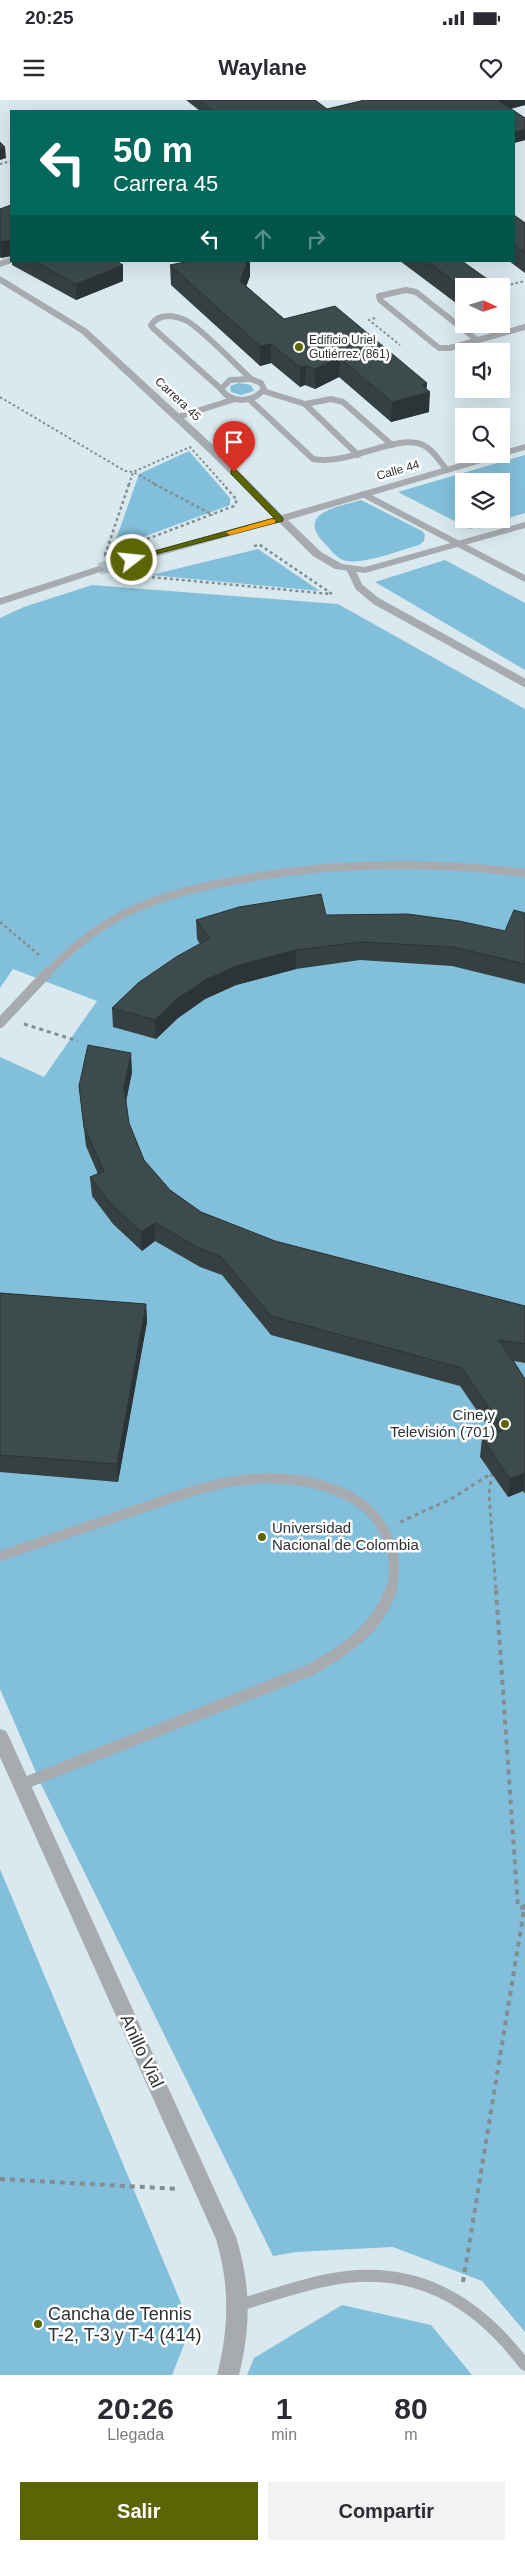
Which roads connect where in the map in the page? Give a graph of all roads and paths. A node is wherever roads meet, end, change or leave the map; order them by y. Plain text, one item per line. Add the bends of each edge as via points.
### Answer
1 (0, 280) edge
2 (525, 281) edge
3 (510, 285) edge
4 (376, 326) dead end
5 (369, 327) dead end
6 (525, 328) edge
7 (477, 340) junction
8 (251, 379) junction
9 (221, 389) junction
10 (263, 392) junction
11 (0, 397) edge
12 (236, 399) junction
13 (249, 399) junction
14 (305, 404) junction
15 (178, 417) junction
16 (392, 445) junction
17 (525, 447) edge
18 (358, 455) junction
19 (446, 470) junction
20 (133, 472) junction
21 (364, 494) junction
22 (214, 515) junction
23 (280, 519) junction
24 (525, 525) edge
25 (461, 544) junction
26 (250, 547) dead end
27 (114, 565) tunnel mouth
28 (99, 569) tunnel mouth
29 (351, 570) junction
30 (143, 573) dead end
31 (525, 580) edge
32 (0, 602) edge
33 (525, 683) edge
34 (525, 873) edge
35 (0, 922) edge
36 (53, 967) junction
37 (2, 1021) edge
38 (78, 1041) dead end
39 (384, 1530) junction
40 (0, 1556) edge
41 (0, 1737) edge
42 (20, 1785) junction
43 (525, 1906) edge
44 (0, 2179) edge
45 (207, 2191) junction
46 (460, 2300) junction
47 (240, 2305) junction
48 (525, 2365) edge
49 (228, 2375) edge

1 - 15 street, Carrera 45 via 84,331
2 - 3 path
4 - 5 path
6 - 7 lane
7 - 7 lane via 450,348 435,346 380,300 380,296 406,290 416,292
8 - 9 lane via 230,380
8 - 9 lane via 187,320 168,315 155,319 152,322 154,328
8 - 10 lane via 262,383
9 - 12 lane via 225,395
10 - 13 lane
10 - 14 lane
11 - 20 path via 125,471
12 - 13 lane
12 - 15 lane
13 - 18 lane via 313,459 330,463
14 - 16 lane via 331,399 343,402
14 - 18 lane
15 - 23 street, Carrera 45
16 - 18 lane
16 - 19 lane via 420,444
17 - 19 street, Calle 44
19 - 21 street, Calle 44
20 - 22 path
20 - 22 path via 190,447 237,500 234,506
20 - 22 path via 105,555
21 - 23 street, Calle 44
21 - 25 street
23 - 27 street, Calle 44
23 - 29 street, Carrera 45 via 324,558 339,568
24 - 25 street
25 - 29 street, Carrera 45 via 365,570
25 - 31 street
26 - 30 path via 260,545 332,594 144,577 140,575
28 - 32 street
29 - 33 lane via 359,586 376,601
34 - 36 lane via 456,865 356,864 298,869 208,885 153,902 113,920 85,937
35 - 36 path
36 - 37 lane
37 - 38 path
39 - 40 lane via 375,1515 342,1492 299,1481 247,1480 222,1482
39 - 42 lane via 395,1567 388,1604 377,1620 345,1650 310,1670
39 - 43 path via 451,1499 492,1474 489,1494 517,1897 518,1907
41 - 42 street, Anillo Vial
42 - 45 street, Anillo Vial
43 - 46 path
44 - 45 path
45 - 47 street, Anillo Vial via 233,2258
46 - 47 lane via 431,2287 390,2277 357,2276 318,2283
46 - 48 lane via 482,2315 508,2340
47 - 49 street, Anillo Vial via 235,2352

